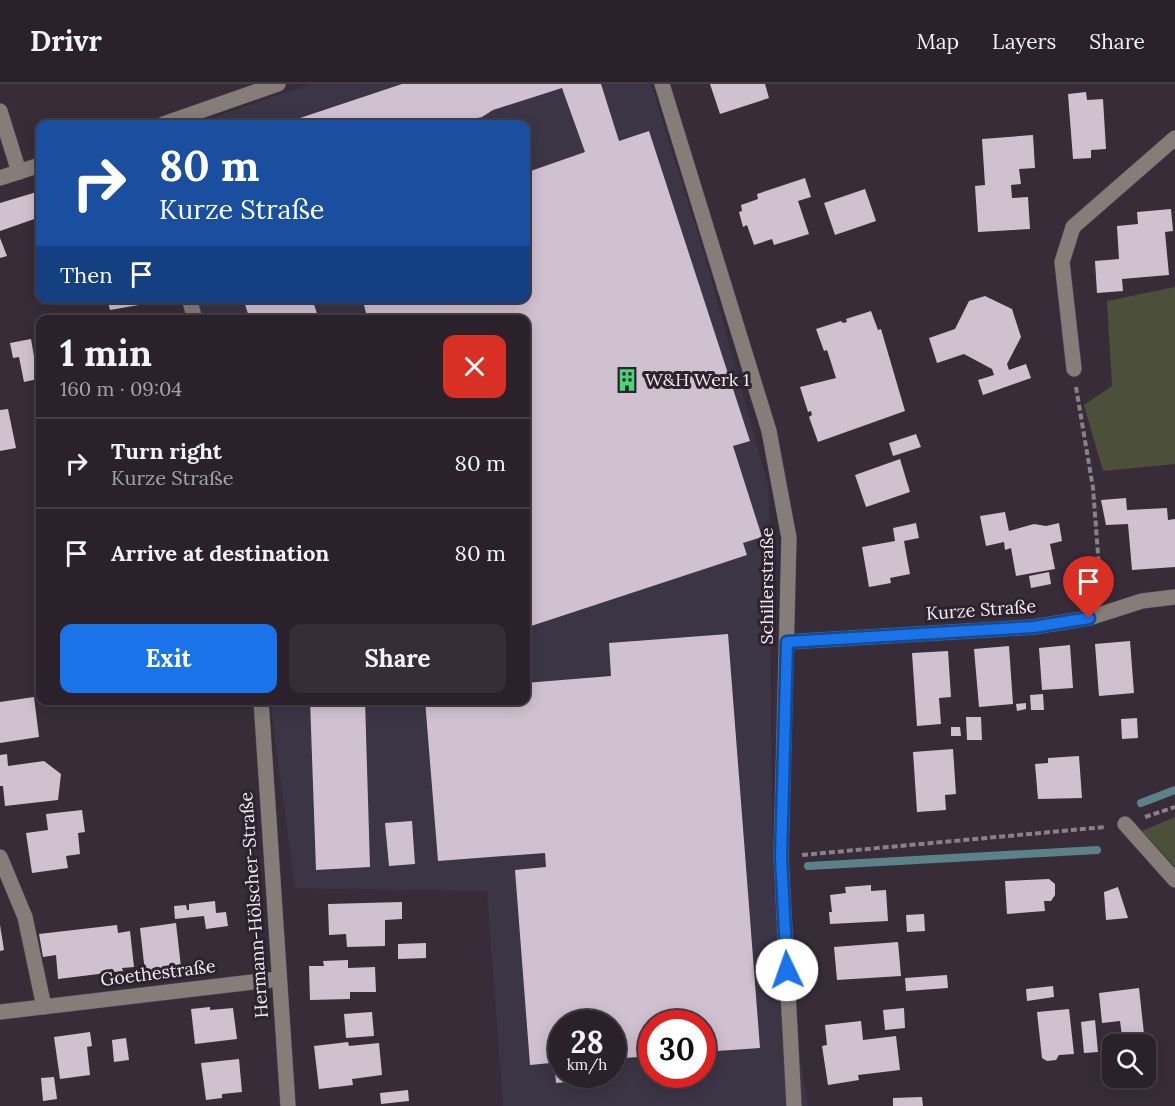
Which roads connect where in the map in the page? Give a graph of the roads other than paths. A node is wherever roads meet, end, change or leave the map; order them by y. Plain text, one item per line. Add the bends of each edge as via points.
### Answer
1 (278, 84) edge
2 (662, 84) edge
3 (0, 111) edge
4 (174, 120) edge
5 (1175, 138) edge
6 (36, 166) edge
7 (19, 172) junction
8 (0, 178) edge
9 (1074, 369) road end
10 (1175, 597) edge
11 (787, 642) junction
12 (261, 705) edge
13 (1125, 824) road end
14 (0, 857) edge
15 (1175, 880) edge
16 (278, 979) junction
17 (44, 1007) junction
18 (0, 1012) edge
19 (288, 1106) edge
20 (794, 1106) edge

1 - 4 street
2 - 11 street, Schillerstraße via 769,431 789,538
3 - 7 street
5 - 9 street via 1073,227 1062,262
6 - 7 street
7 - 8 street
10 - 11 street, Kurze Straße via 1033,627
11 - 20 street, Schillerstraße via 781,857
12 - 16 street, Hermann-Hölscher-Straße
13 - 15 street
14 - 17 street via 25,917
16 - 17 street, Goethestraße
16 - 19 street, Hermann-Hölscher-Straße
17 - 18 street, Goethestraße

